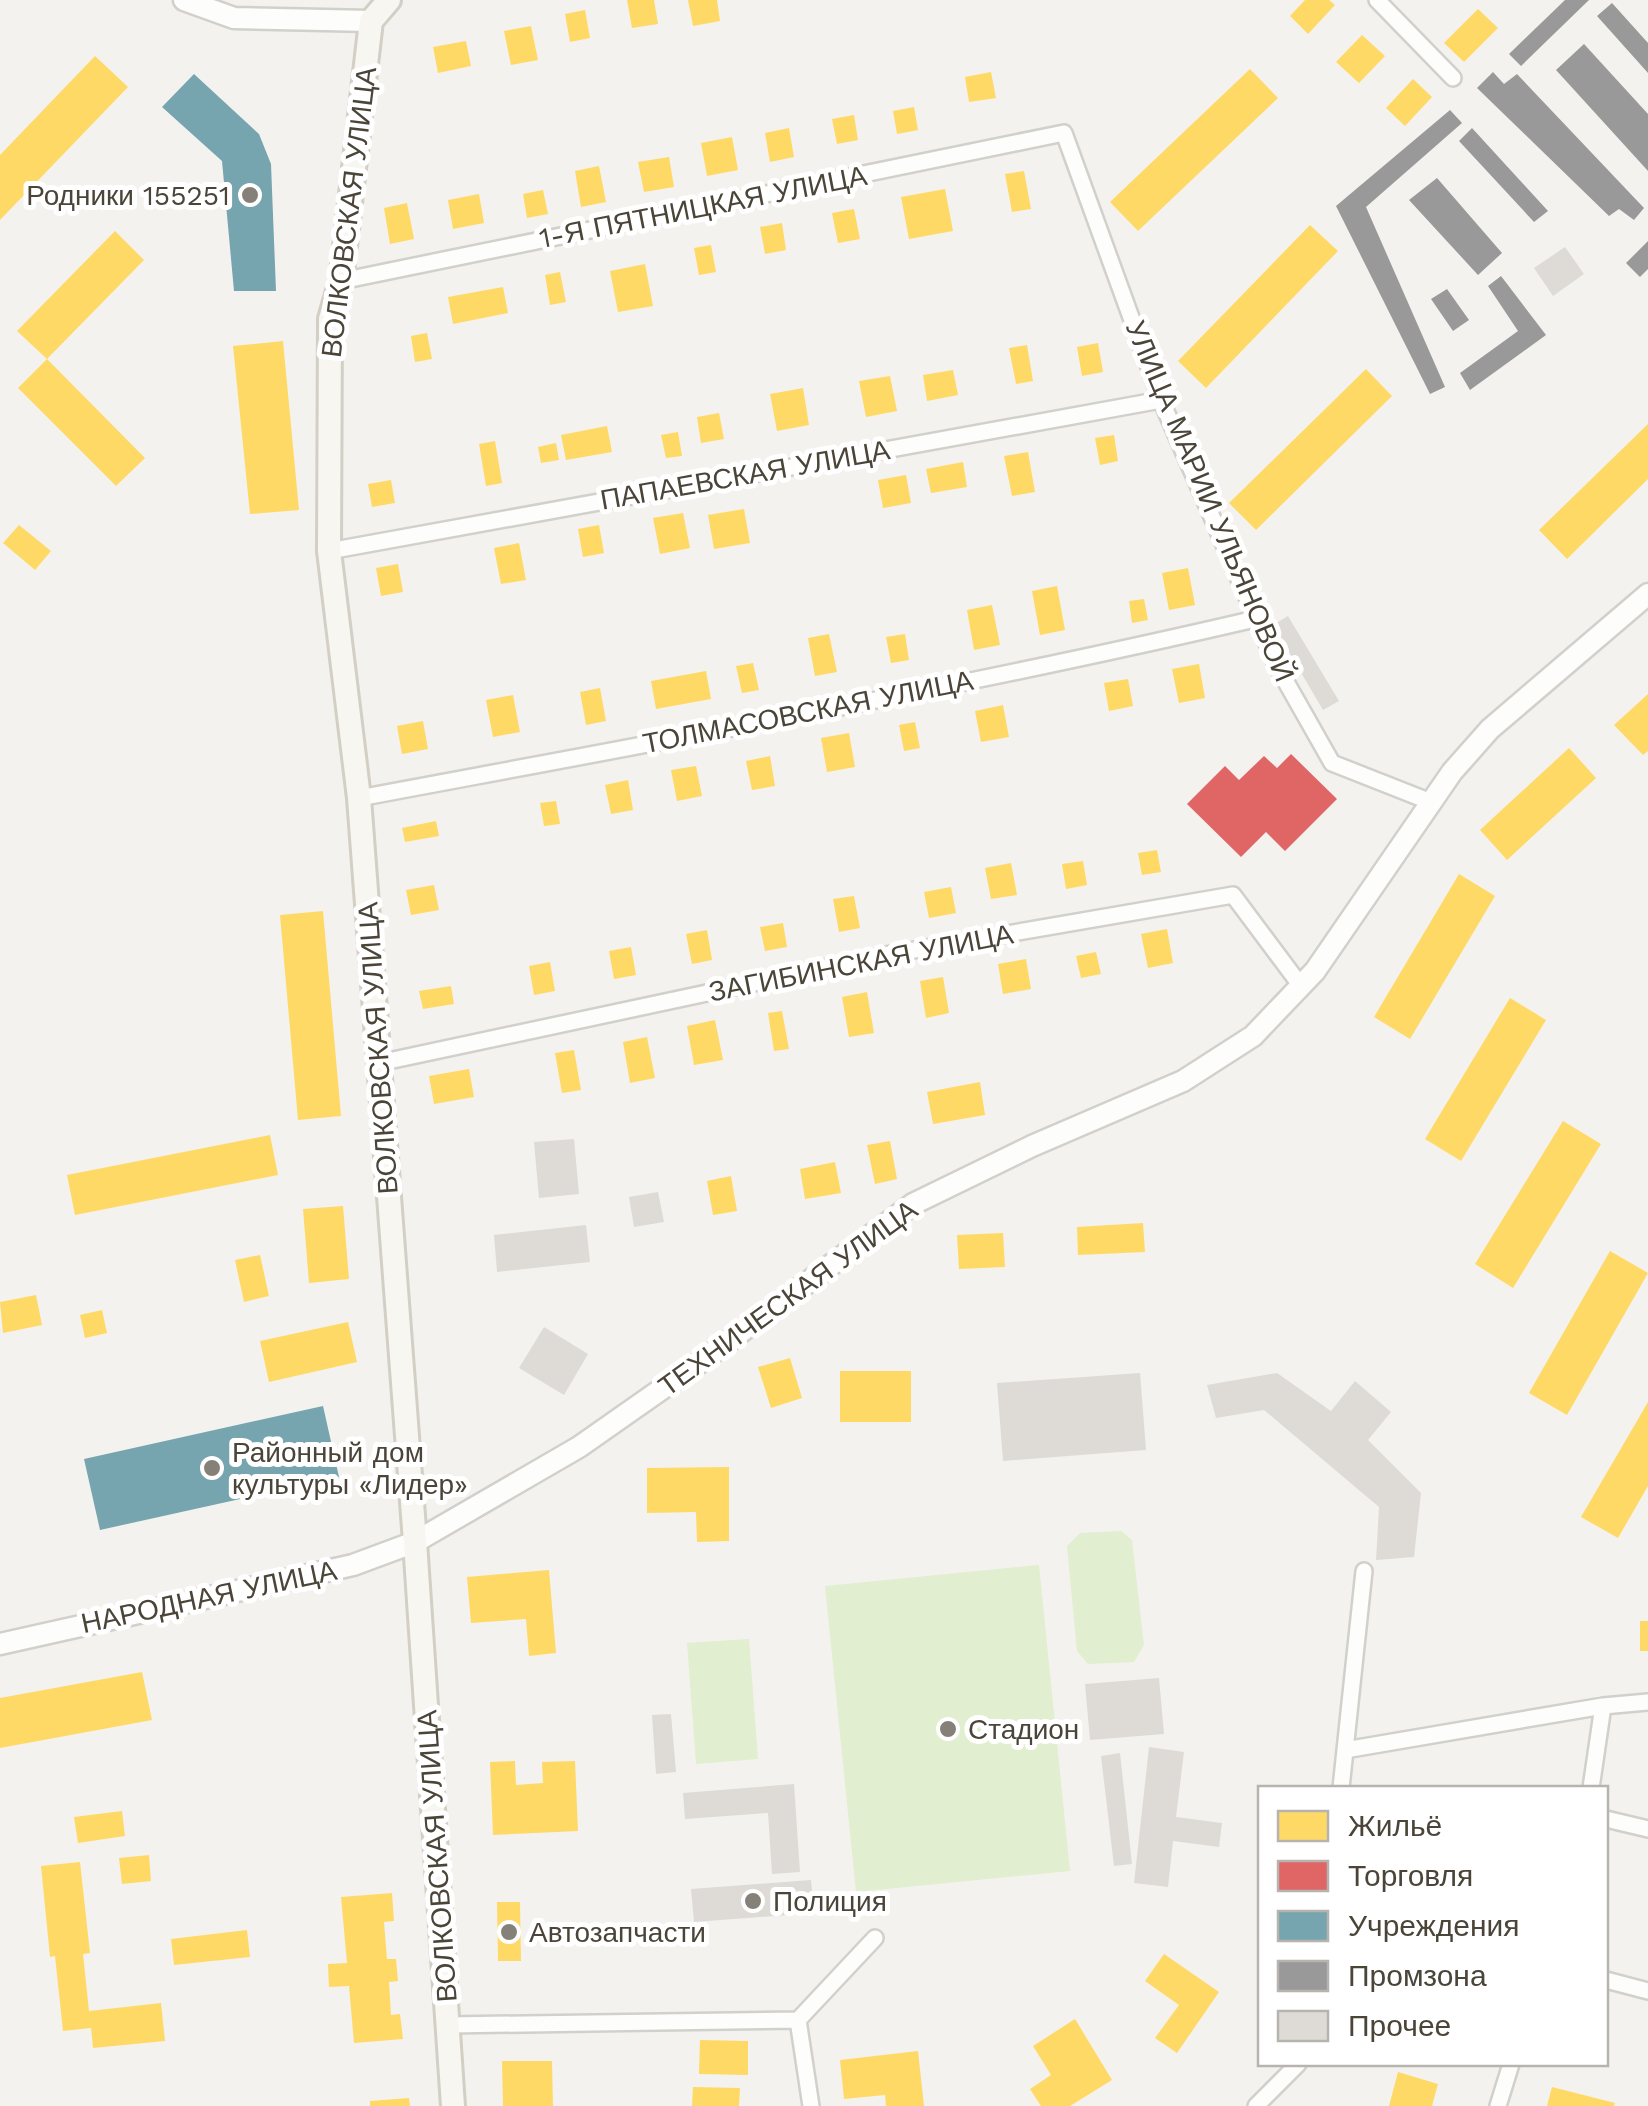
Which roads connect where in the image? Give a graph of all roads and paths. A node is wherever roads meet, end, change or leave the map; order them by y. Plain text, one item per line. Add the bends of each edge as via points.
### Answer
1 (184, 0) edge
2 (390, 0) edge
3 (1377, 0) edge
4 (372, 21) junction
5 (1454, 78) dead end
6 (1064, 134) joint
7 (341, 280) junction
8 (1161, 400) junction
9 (330, 551) junction
10 (1648, 594) edge
11 (1256, 619) junction
12 (359, 798) junction
13 (1431, 802) junction
14 (1308, 978) junction
15 (379, 1063) junction
16 (416, 1542) junction
17 (1364, 1570) dead end
18 (0, 1644) edge
19 (1648, 1702) edge
20 (1603, 1706) junction
21 (1345, 1750) junction
22 (1341, 1786) edge
23 (1591, 1786) edge
24 (1608, 1819) edge
25 (1648, 1829) edge
26 (875, 1938) dead end
27 (1608, 1981) edge
28 (1648, 1991) edge
29 (798, 2020) junction
30 (448, 2025) junction
31 (1296, 2066) edge
32 (1510, 2066) edge
33 (453, 2106) edge
34 (811, 2106) edge
35 (1256, 2106) edge
36 (1498, 2106) edge

1 - 4 street via 234,18
2 - 4 main road
3 - 5 street
4 - 7 main road, ВОЛКОВСКАЯ УЛИЦА
6 - 7 street, 1-Я ПЯТНИЦКАЯ УЛИЦА
6 - 8 street, УЛИЦА МАРИИ УЛЬЯНОВОЙ
7 - 9 main road, ВОЛКОВСКАЯ УЛИЦА via 330,319
8 - 9 street, ПАПАЕВСКАЯ УЛИЦА
8 - 11 street, УЛИЦА МАРИИ УЛЬЯНОВОЙ
9 - 12 main road, ВОЛКОВСКАЯ УЛИЦА
10 - 13 street, ТЕХНИЧЕСКАЯ УЛИЦА via 1490,729
11 - 12 street, ТОЛМАСОВСКАЯ УЛИЦА
11 - 13 street, УЛИЦА МАРИИ УЛЬЯНОВОЙ via 1332,763
12 - 15 main road, ВОЛКОВСКАЯ УЛИЦА
13 - 14 street, ТЕХНИЧЕСКАЯ УЛИЦА
14 - 15 street, ЗАГИБИНСКАЯ УЛИЦА via 1232,894 884,956
14 - 16 street, ТЕХНИЧЕСКАЯ УЛИЦА via 1253,1036 1183,1081 913,1204 579,1447
15 - 16 main road, ВОЛКОВСКАЯ УЛИЦА
16 - 18 street, НАРОДНАЯ УЛИЦА via 353,1566
16 - 30 main road, ВОЛКОВСКАЯ УЛИЦА
17 - 21 street
19 - 20 street
20 - 21 street
20 - 23 street
21 - 22 street
24 - 25 street
26 - 29 street
27 - 28 street
29 - 30 street
29 - 34 street
30 - 33 main road, ВОЛКОВСКАЯ УЛИЦА
31 - 35 street
32 - 36 street

